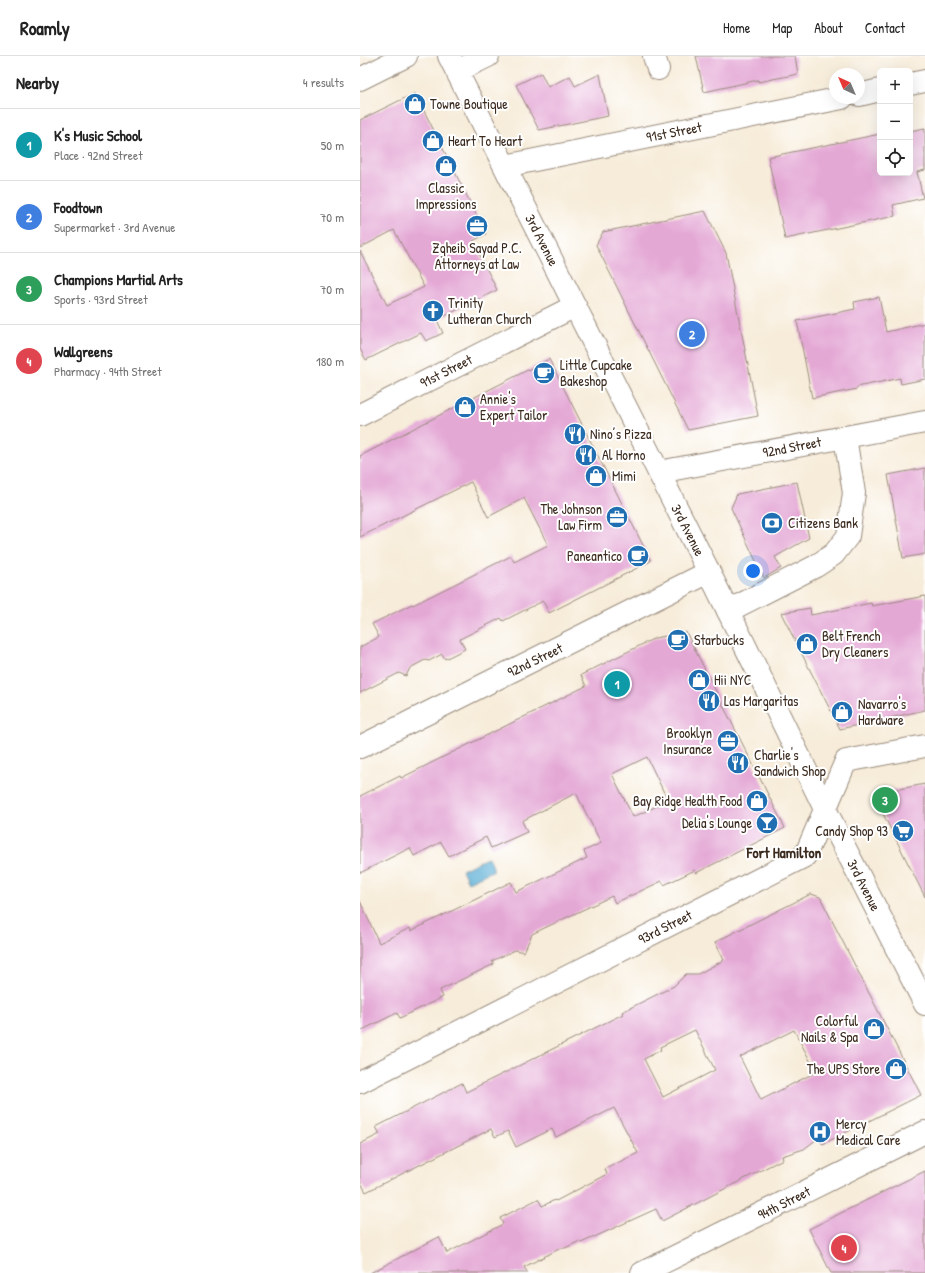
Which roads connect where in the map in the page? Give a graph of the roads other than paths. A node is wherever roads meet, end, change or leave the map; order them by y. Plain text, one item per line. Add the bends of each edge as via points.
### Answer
1 (406, 56) edge
2 (488, 56) edge
3 (453, 63) edge
4 (360, 79) edge
5 (925, 81) edge
6 (913, 83) edge
7 (877, 91) edge
8 (865, 94) edge
9 (829, 101) edge
10 (505, 166) junction
11 (575, 306) junction
12 (360, 415) edge
13 (925, 422) edge
14 (845, 437) junction
15 (659, 472) junction
16 (709, 572) junction
17 (728, 611) junction
18 (925, 746) edge
19 (360, 747) edge
20 (825, 809) junction
21 (925, 1004) edge
22 (360, 1082) edge
23 (925, 1132) edge
24 (642, 1273) edge

1 - 4 street
2 - 3 street
3 - 10 street, 3rd Avenue
5 - 6 street
7 - 8 street
9 - 10 street, 91st Street
10 - 11 street, 3rd Avenue
11 - 12 street, 91st Street
11 - 15 street, 3rd Avenue
13 - 14 street, 92nd Street
14 - 15 street, 92nd Street
14 - 17 street via 854,493 848,536 834,554 816,566
15 - 16 street, 3rd Avenue
16 - 17 street, 3rd Avenue
16 - 19 street, 92nd Street
17 - 20 street, 3rd Avenue
18 - 20 street, 93rd Street via 846,761
20 - 21 street, 3rd Avenue
20 - 22 street, 93rd Street via 805,856
23 - 24 street, 94th Street

